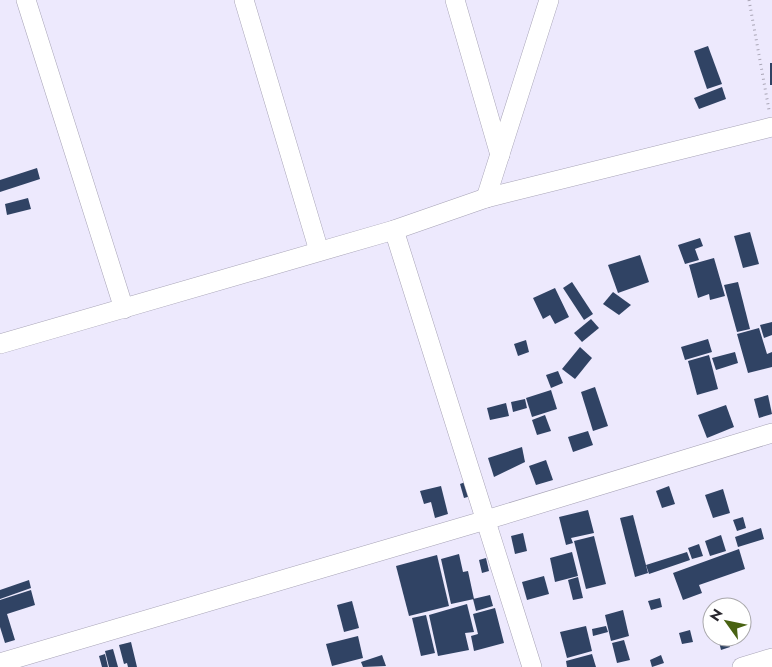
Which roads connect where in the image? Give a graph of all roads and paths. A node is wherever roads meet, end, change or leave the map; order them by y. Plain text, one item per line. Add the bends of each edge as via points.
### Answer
1 (26, 0) edge
2 (244, 0) edge
3 (455, 0) edge
4 (549, 0) edge
5 (749, 0) edge
6 (771, 121) edge
7 (500, 155) junction
8 (486, 198) junction
9 (394, 230) junction
10 (320, 251) junction
11 (124, 309) junction
12 (0, 344) edge
13 (772, 433) edge
14 (486, 520) junction
15 (772, 658) edge
16 (0, 662) edge
17 (532, 667) edge
18 (742, 667) edge

1 - 11 street
2 - 10 street
3 - 7 street
4 - 7 street
5 - 6 path
6 - 8 street
7 - 8 street
8 - 9 street
9 - 10 street
9 - 14 street
10 - 11 street
11 - 12 street
13 - 14 street
14 - 16 street
14 - 17 street
15 - 18 street

